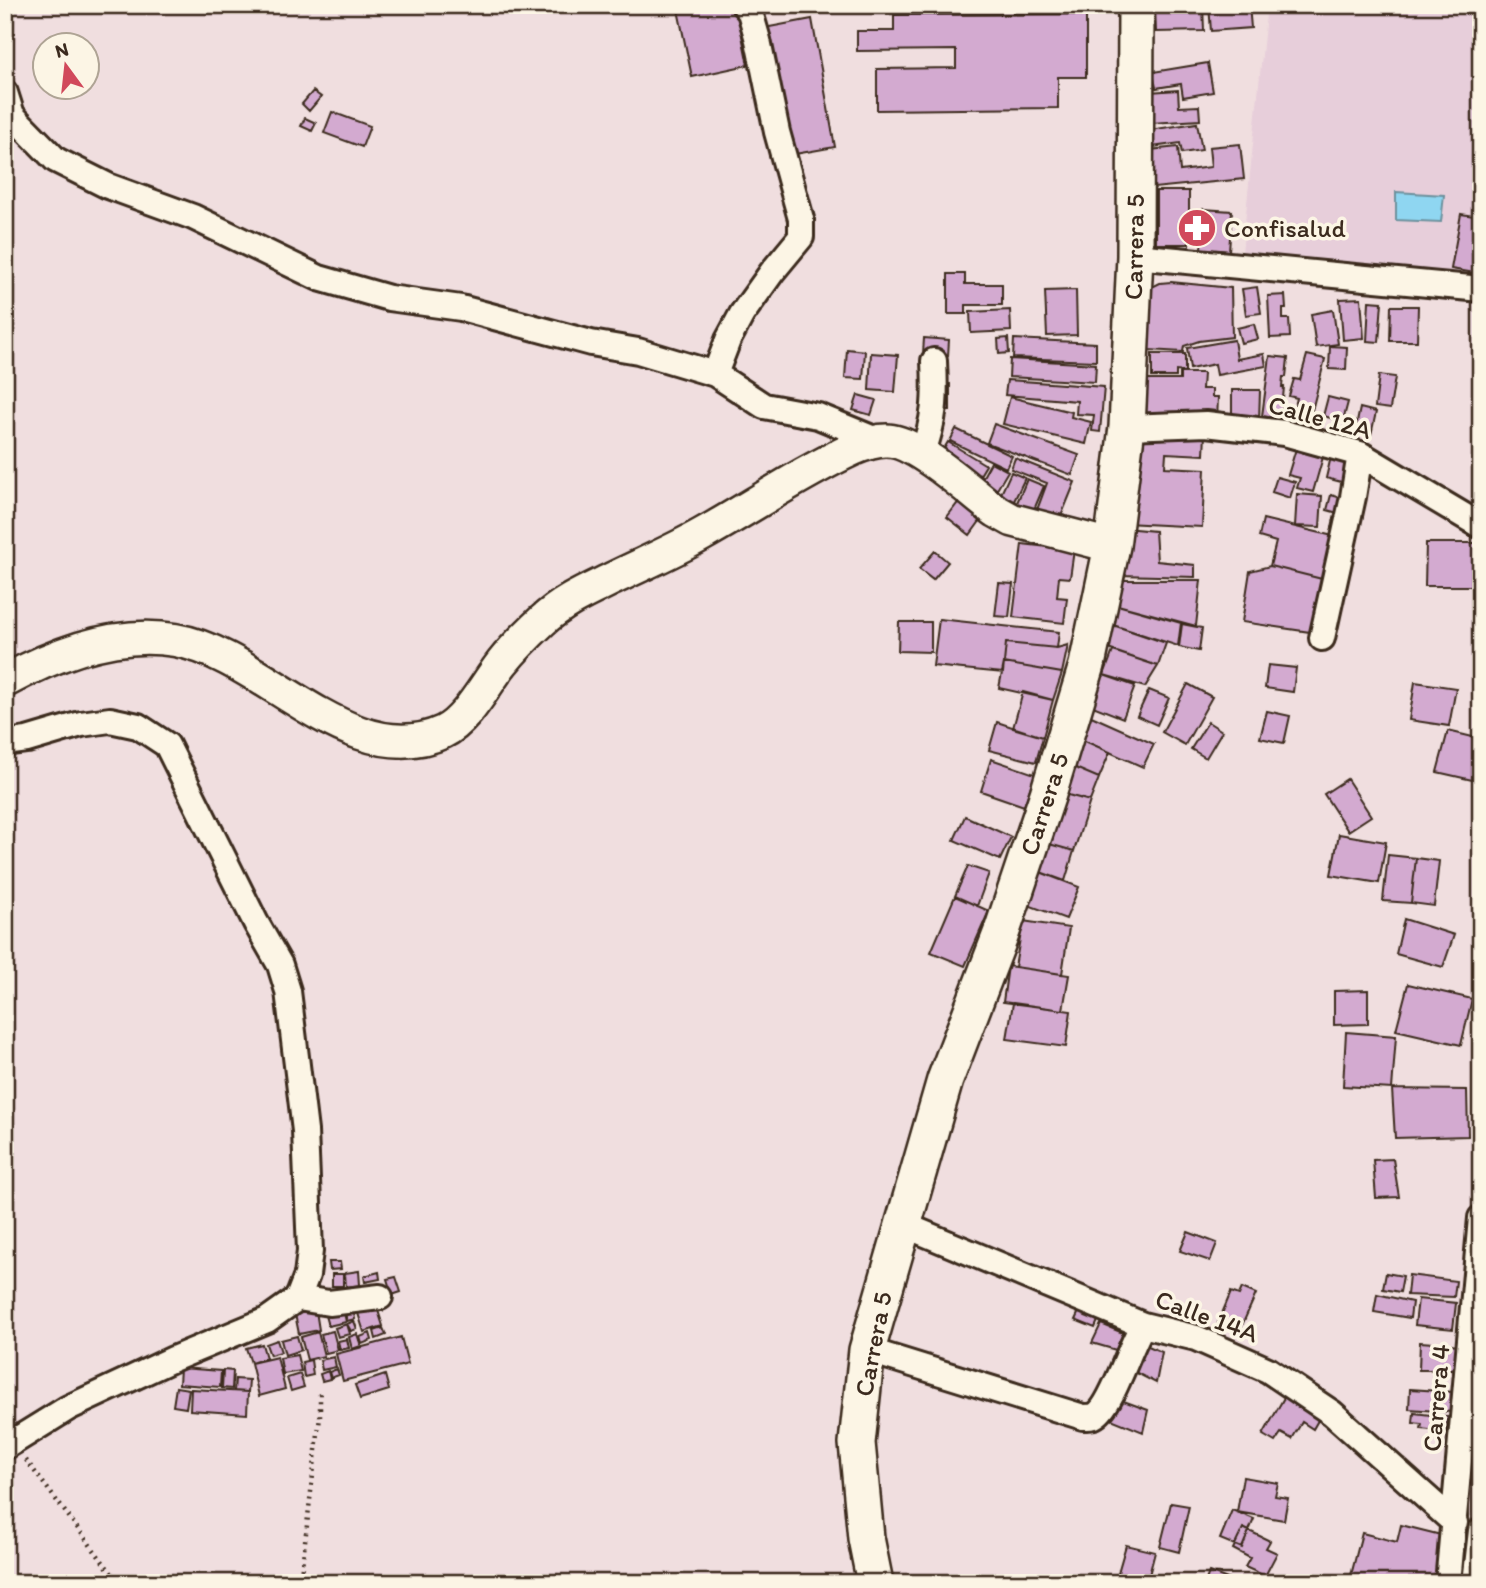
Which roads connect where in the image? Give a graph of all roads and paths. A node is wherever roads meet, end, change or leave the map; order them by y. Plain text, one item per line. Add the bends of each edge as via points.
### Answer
1 (744, 5) edge
2 (1136, 5) edge
3 (5, 93) edge
4 (1135, 256) junction
5 (1481, 289) edge
6 (934, 361) dead end
7 (715, 374) junction
8 (1127, 427) junction
9 (879, 441) junction
10 (1360, 454) junction
11 (922, 455) junction
12 (1481, 526) edge
13 (1112, 546) junction
14 (1322, 638) dead end
15 (5, 681) edge
16 (5, 743) edge
17 (1481, 1219) edge
18 (902, 1224) junction
19 (380, 1297) dead end
20 (298, 1298) junction
21 (1143, 1325) junction
22 (867, 1350) junction
23 (320, 1390) dead end
24 (9, 1445) edge
25 (1455, 1523) junction
26 (1481, 1531) edge
27 (871, 1575) edge
28 (119, 1583) edge
29 (300, 1583) edge
30 (1448, 1583) edge
31 (1475, 1583) edge

1 - 7 street via 758,40 801,219 801,237 743,314
2 - 4 main road, Carrera 5
3 - 7 street via 12,115 56,160 107,186 193,217 320,278 389,298 461,308 590,343 638,351
4 - 5 street
4 - 8 main road, Carrera 5
6 - 11 street via 933,422
7 - 9 street via 764,406 818,416
8 - 10 street, Calle 12A via 1206,424 1284,433
8 - 13 main road, Carrera 5
9 - 11 street via 905,444
9 - 15 street via 836,457 704,534 561,604 504,660 459,721 444,732 413,741 392,741 342,726 208,648 174,639 91,644
10 - 12 street, Calle 12A
10 - 14 street
11 - 13 street via 1013,520
13 - 18 main road, Carrera 5 via 1087,665 1048,794 945,1080
16 - 20 street via 110,720 138,726 167,745 281,965 288,991 305,1131 310,1251
17 - 25 street, Carrera 4
18 - 21 street, Calle 14A
18 - 22 main road, Carrera 5
19 - 20 street via 329,1303
20 - 24 street via 267,1320 68,1408
21 - 22 street via 1108,1402 1096,1416 1083,1417
21 - 25 street, Calle 14A via 1196,1338 1268,1370 1332,1413
22 - 27 main road, Carrera 5 via 857,1443
23 - 29 path
24 - 28 path
25 - 30 street, Carrera 4
26 - 31 street

